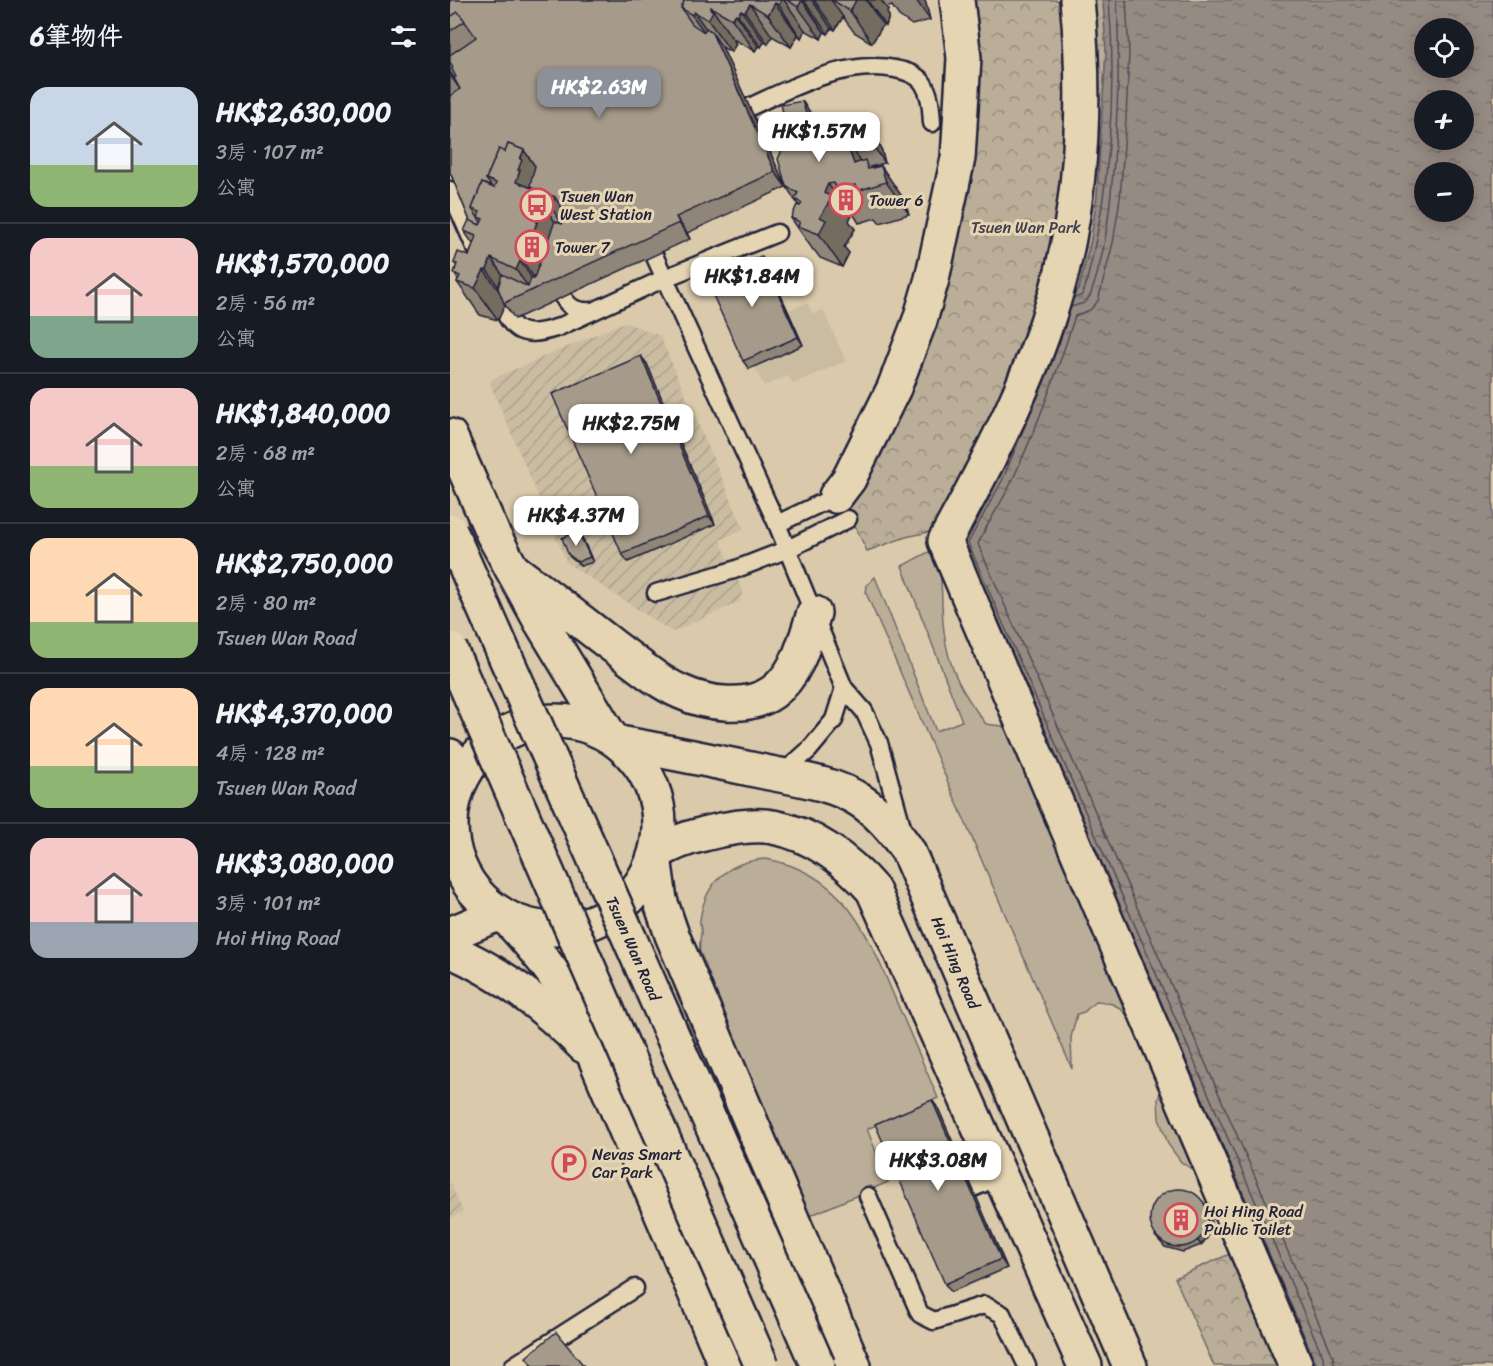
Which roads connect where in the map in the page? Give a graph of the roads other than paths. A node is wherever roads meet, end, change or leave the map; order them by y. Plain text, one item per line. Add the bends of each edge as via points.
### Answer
1 (957, 0) edge
2 (1077, 0) edge
3 (712, 121) edge
4 (932, 123) dead end
5 (450, 190) edge
6 (777, 233) dead end
7 (654, 255) edge
8 (665, 278) junction
9 (563, 297) edge
10 (595, 310) junction
11 (450, 436) edge
12 (842, 508) junction
13 (777, 524) junction
14 (450, 531) edge
15 (788, 549) junction
16 (512, 569) junction
17 (656, 593) dead end
18 (814, 613) junction
19 (450, 649) edge
20 (844, 688) junction
21 (614, 740) junction
22 (780, 775) junction
23 (453, 777) edge
24 (908, 851) junction
25 (656, 858) junction
26 (503, 915) junction
27 (450, 934) edge
28 (450, 950) edge
29 (594, 1056) junction
30 (868, 1196) dead end
31 (635, 1288) dead end
32 (513, 1366) edge
33 (726, 1366) edge
34 (762, 1366) edge
35 (818, 1366) edge
36 (854, 1366) edge
37 (1027, 1366) edge
38 (1085, 1366) edge
39 (1130, 1366) edge
40 (1296, 1366) edge

1 - 12 main road via 964,58 958,158 932,279 894,388 849,479
2 - 40 main road via 1083,84 1072,215 1062,270 1022,387 945,541
3 - 4 lane via 826,74 870,66 904,71 921,81 928,91
5 - 10 lane via 508,320 518,331 540,333
6 - 8 lane
7 - 8 lane
8 - 10 lane
8 - 13 lane
9 - 10 lane via 576,310
11 - 16 main road
12 - 13 lane
12 - 15 lane
13 - 15 lane
14 - 35 main road, Tsuen Wan Road, bridge
15 - 17 lane
15 - 18 lane
16 - 18 main road via 652,676 707,701 732,704 755,701 772,693 796,663
16 - 21 main road
18 - 20 lane
19 - 34 main road, bridge
20 - 22 lane via 834,720
20 - 24 lane via 864,711 879,743
21 - 22 main road, Hoi Hing Road
21 - 23 main road via 574,724 546,719 520,724 497,736
21 - 25 main road via 631,755 648,786 658,834
22 - 24 main road, Hoi Hing Road via 830,787 860,800 879,814
23 - 26 main road via 453,836 458,856 481,893
24 - 39 main road, Hoi Hing Road
25 - 26 main road via 641,887 598,923 571,931 550,930
25 - 36 main road via 660,900 672,935
25 - 38 main road via 669,844 723,829 772,826 806,837 836,855 873,890 987,1182
26 - 27 main road
26 - 29 main road via 561,982
28 - 29 main road via 490,970 540,1004
29 - 33 main road
30 - 37 lane via 920,1314 934,1321 984,1305 1002,1314
31 - 32 lane

